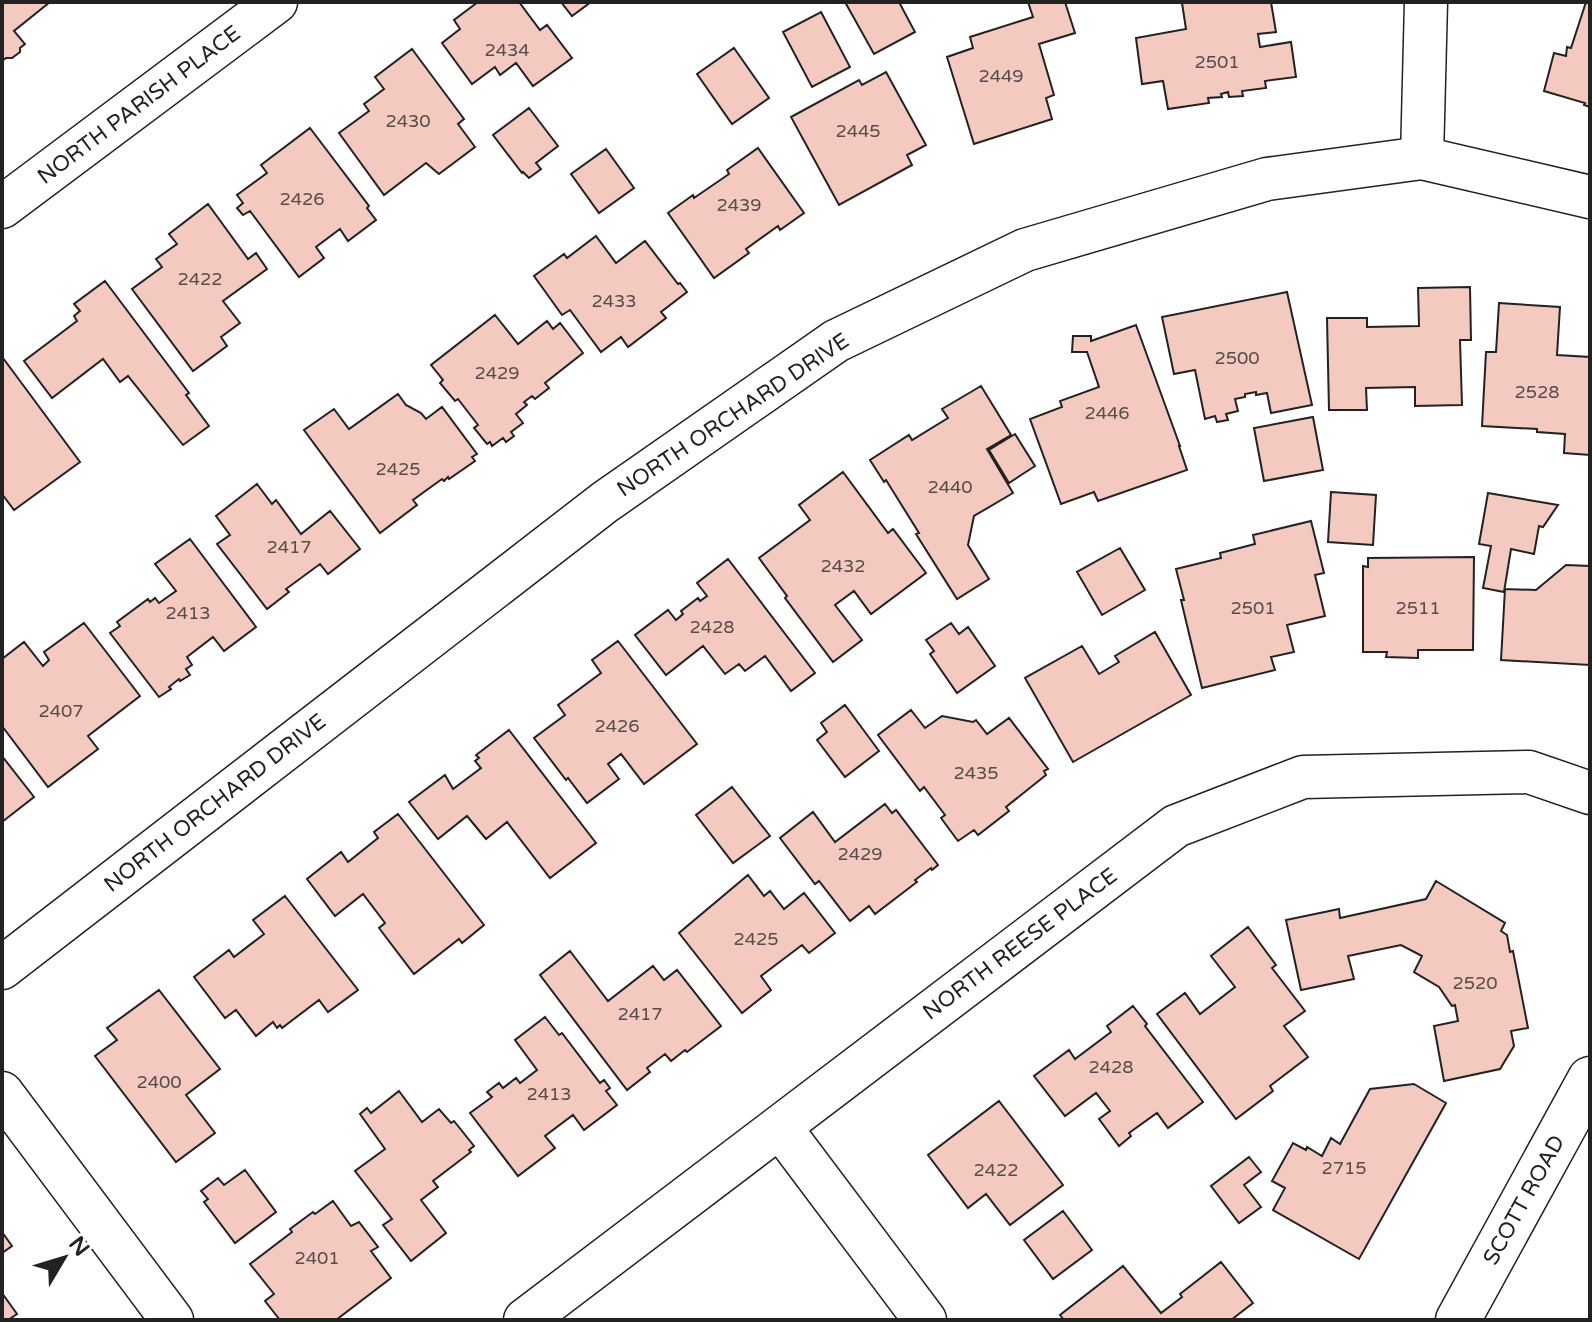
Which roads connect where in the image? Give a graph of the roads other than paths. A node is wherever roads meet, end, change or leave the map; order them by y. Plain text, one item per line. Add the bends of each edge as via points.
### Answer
1 (276, 2) edge
2 (1426, 2) edge
3 (1422, 158) junction
4 (1590, 197) edge
5 (2, 207) edge
6 (1590, 793) edge
7 (2, 968) edge
8 (1590, 1079) edge
9 (2, 1093) edge
10 (780, 1127) junction
11 (172, 1320) edge
12 (525, 1320) edge
13 (925, 1320) edge
14 (1458, 1320) edge

1 - 5 street, NORTH PARISH PLACE
2 - 3 street
3 - 4 street, NORTH ORCHARD DRIVE
3 - 7 street, NORTH ORCHARD DRIVE via 1267,179 1025,250 836,341 605,502
6 - 10 street, NORTH REESE PLACE via 1529,772 1303,777 1176,826
8 - 14 street, SCOTT ROAD
9 - 11 street
10 - 12 street, NORTH REESE PLACE
10 - 13 street

